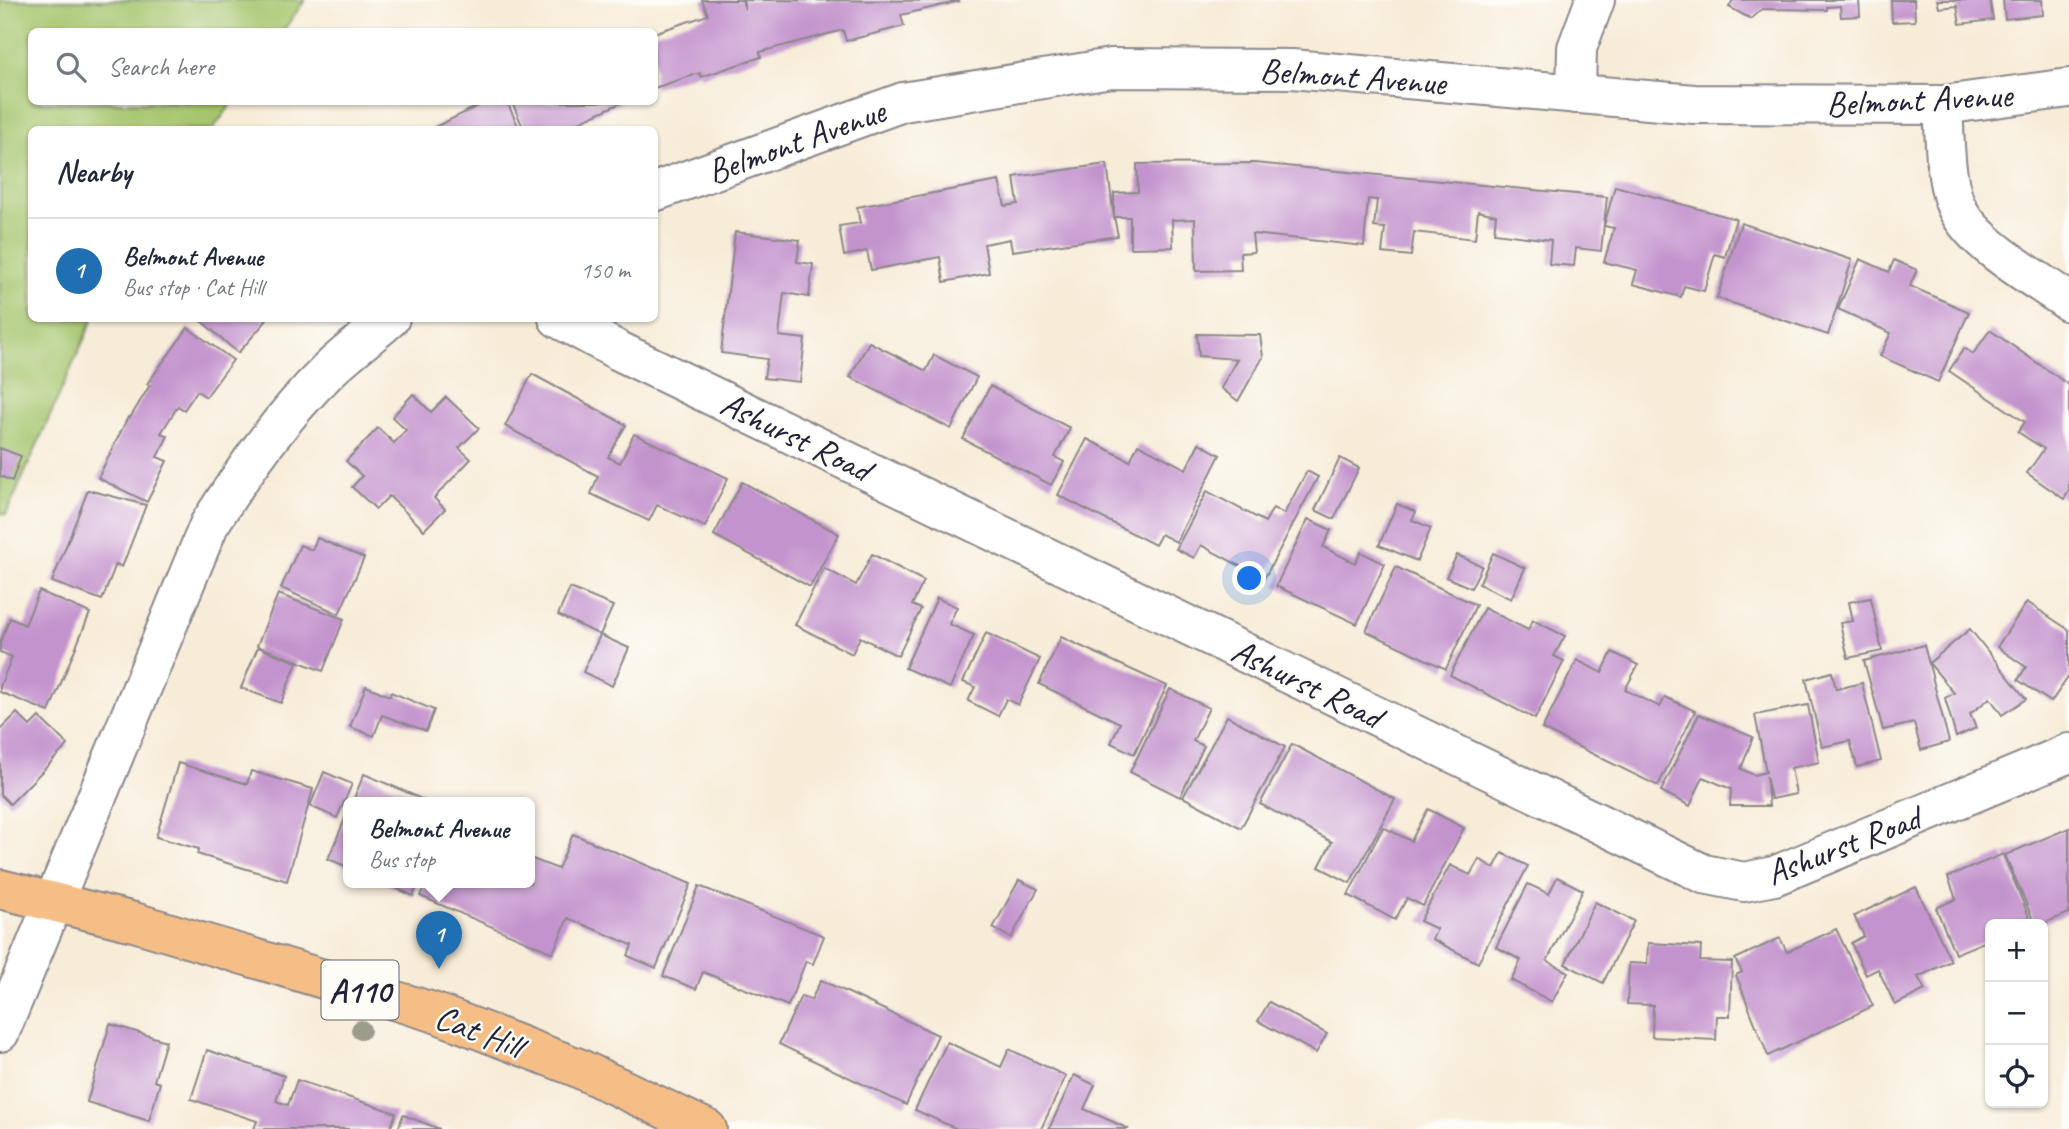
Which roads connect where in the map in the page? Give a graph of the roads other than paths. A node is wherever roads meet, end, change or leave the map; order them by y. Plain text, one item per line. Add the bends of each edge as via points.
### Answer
1 (1595, 0) edge
2 (2069, 88) edge
3 (1576, 94) junction
4 (1943, 105) junction
5 (658, 191) edge
6 (2069, 302) edge
7 (385, 322) edge
8 (565, 322) edge
9 (2069, 753) edge
10 (0, 889) edge
11 (54, 902) junction
12 (0, 1032) edge
13 (707, 1129) edge

1 - 3 street via 1577,48
2 - 4 street, Belmont Avenue
3 - 4 street, Belmont Avenue via 1694,104
3 - 5 street, Belmont Avenue via 1292,69 1111,68 903,102
4 - 6 street via 1947,169 1964,223
7 - 11 street via 329,370 275,429 209,525
8 - 9 street, Ashurst Road via 1704,874 1744,882 1774,876
10 - 11 main road, Cat Hill / A110
11 - 12 street
11 - 13 main road, Cat Hill / A110 via 433,1012 576,1068

